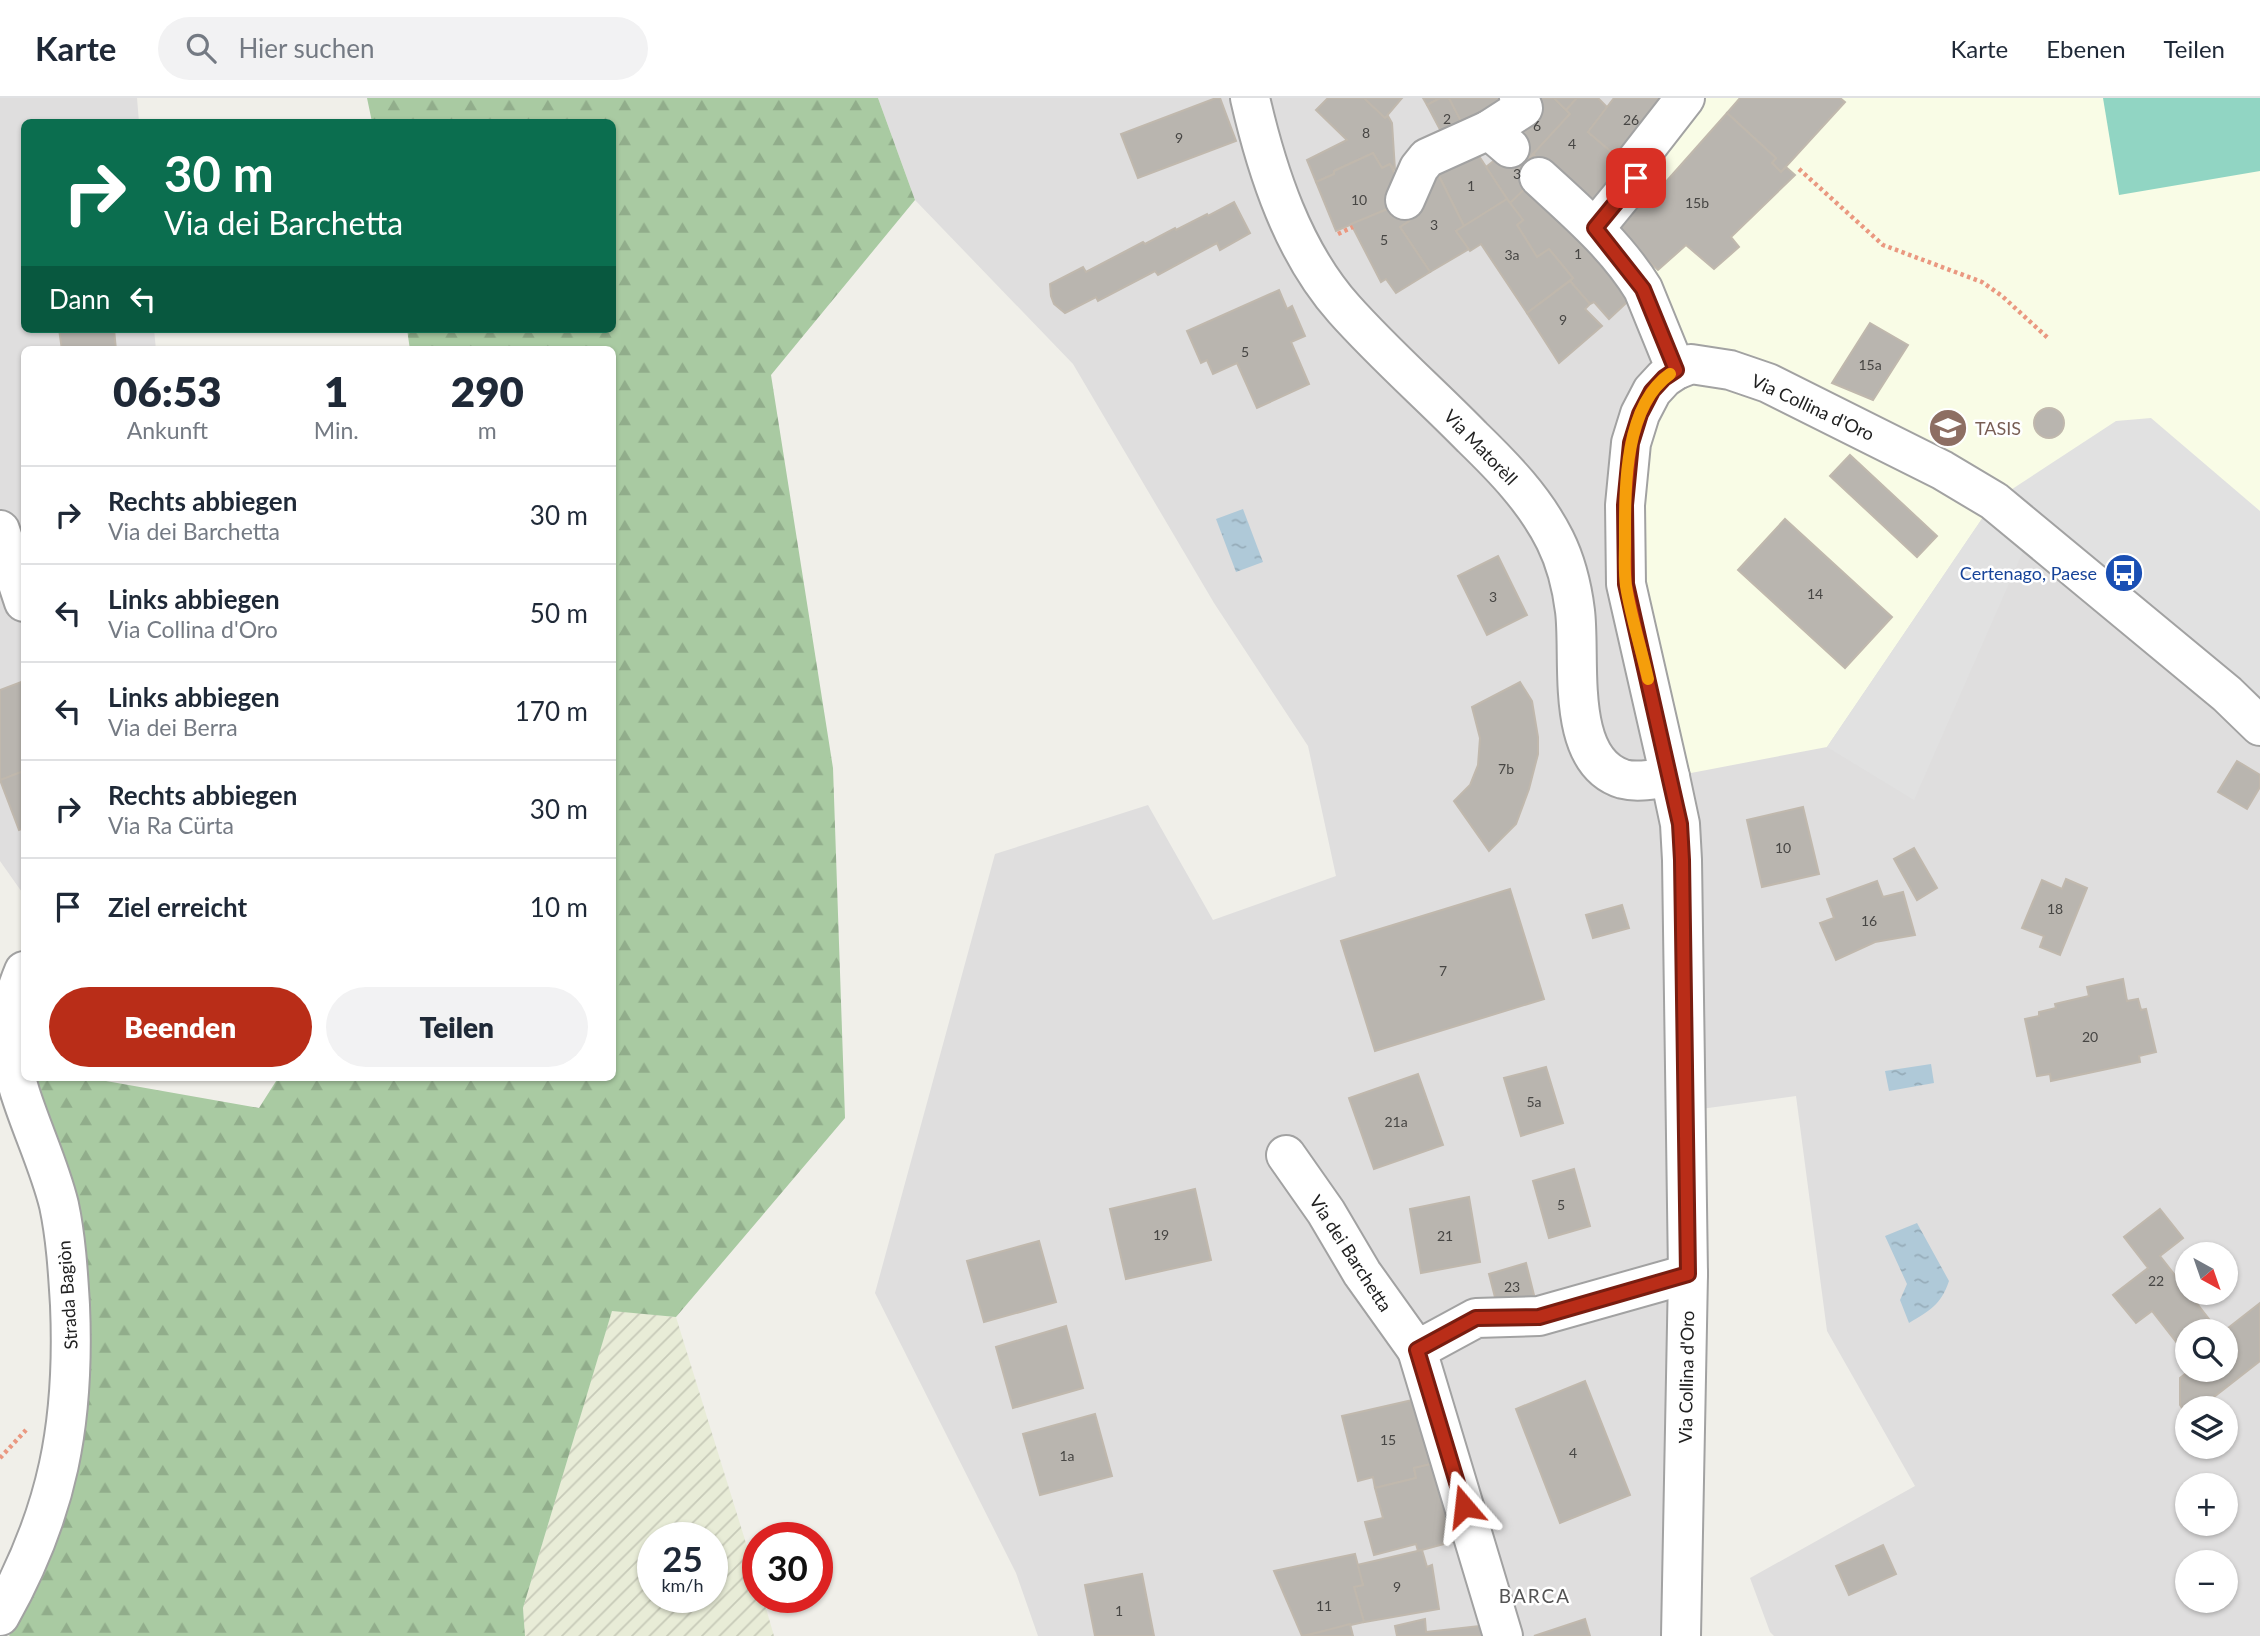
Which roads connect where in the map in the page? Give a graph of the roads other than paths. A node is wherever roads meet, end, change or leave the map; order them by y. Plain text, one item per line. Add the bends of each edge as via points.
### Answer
1 (1250, 98) edge
2 (1685, 98) edge
3 (1525, 101) edge
4 (1539, 177) dead end
5 (1405, 200) dead end
6 (1595, 228) junction
7 (1676, 370) junction
8 (0, 530) edge
9 (21, 593) edge
10 (2260, 726) edge
11 (1670, 777) junction
12 (21, 978) edge
13 (1286, 1155) dead end
14 (1688, 1274) junction
15 (1417, 1350) junction
16 (0, 1616) edge
17 (1503, 1636) edge
18 (1681, 1636) edge

1 - 11 street, Via Matorèll via 1278,196 1318,273 1343,309 1504,468 1555,540 1575,609 1579,719 1591,754 1621,779
2 - 6 street via 1636,161 1636,178
3 - 5 street via 1499,139 1427,158
4 - 6 street
6 - 7 street via 1643,289
7 - 10 street, Via Collina d'Oro via 1704,364 1768,383 1994,501
7 - 11 street, Via Collina d'Oro via 1652,391 1640,414 1631,443 1625,505 1626,584
8 - 9 street
11 - 14 street, Via Collina d'Oro via 1682,860
12 - 16 street, Strada Bagiòn via 10,1020 9,1047 59,1207 67,1253 72,1370 56,1481 27,1564
13 - 15 street, Via dei Barchetta
14 - 15 street via 1539,1317 1476,1318
14 - 18 street, Via Collina d'Oro
15 - 17 street, Via dei Barchetta

